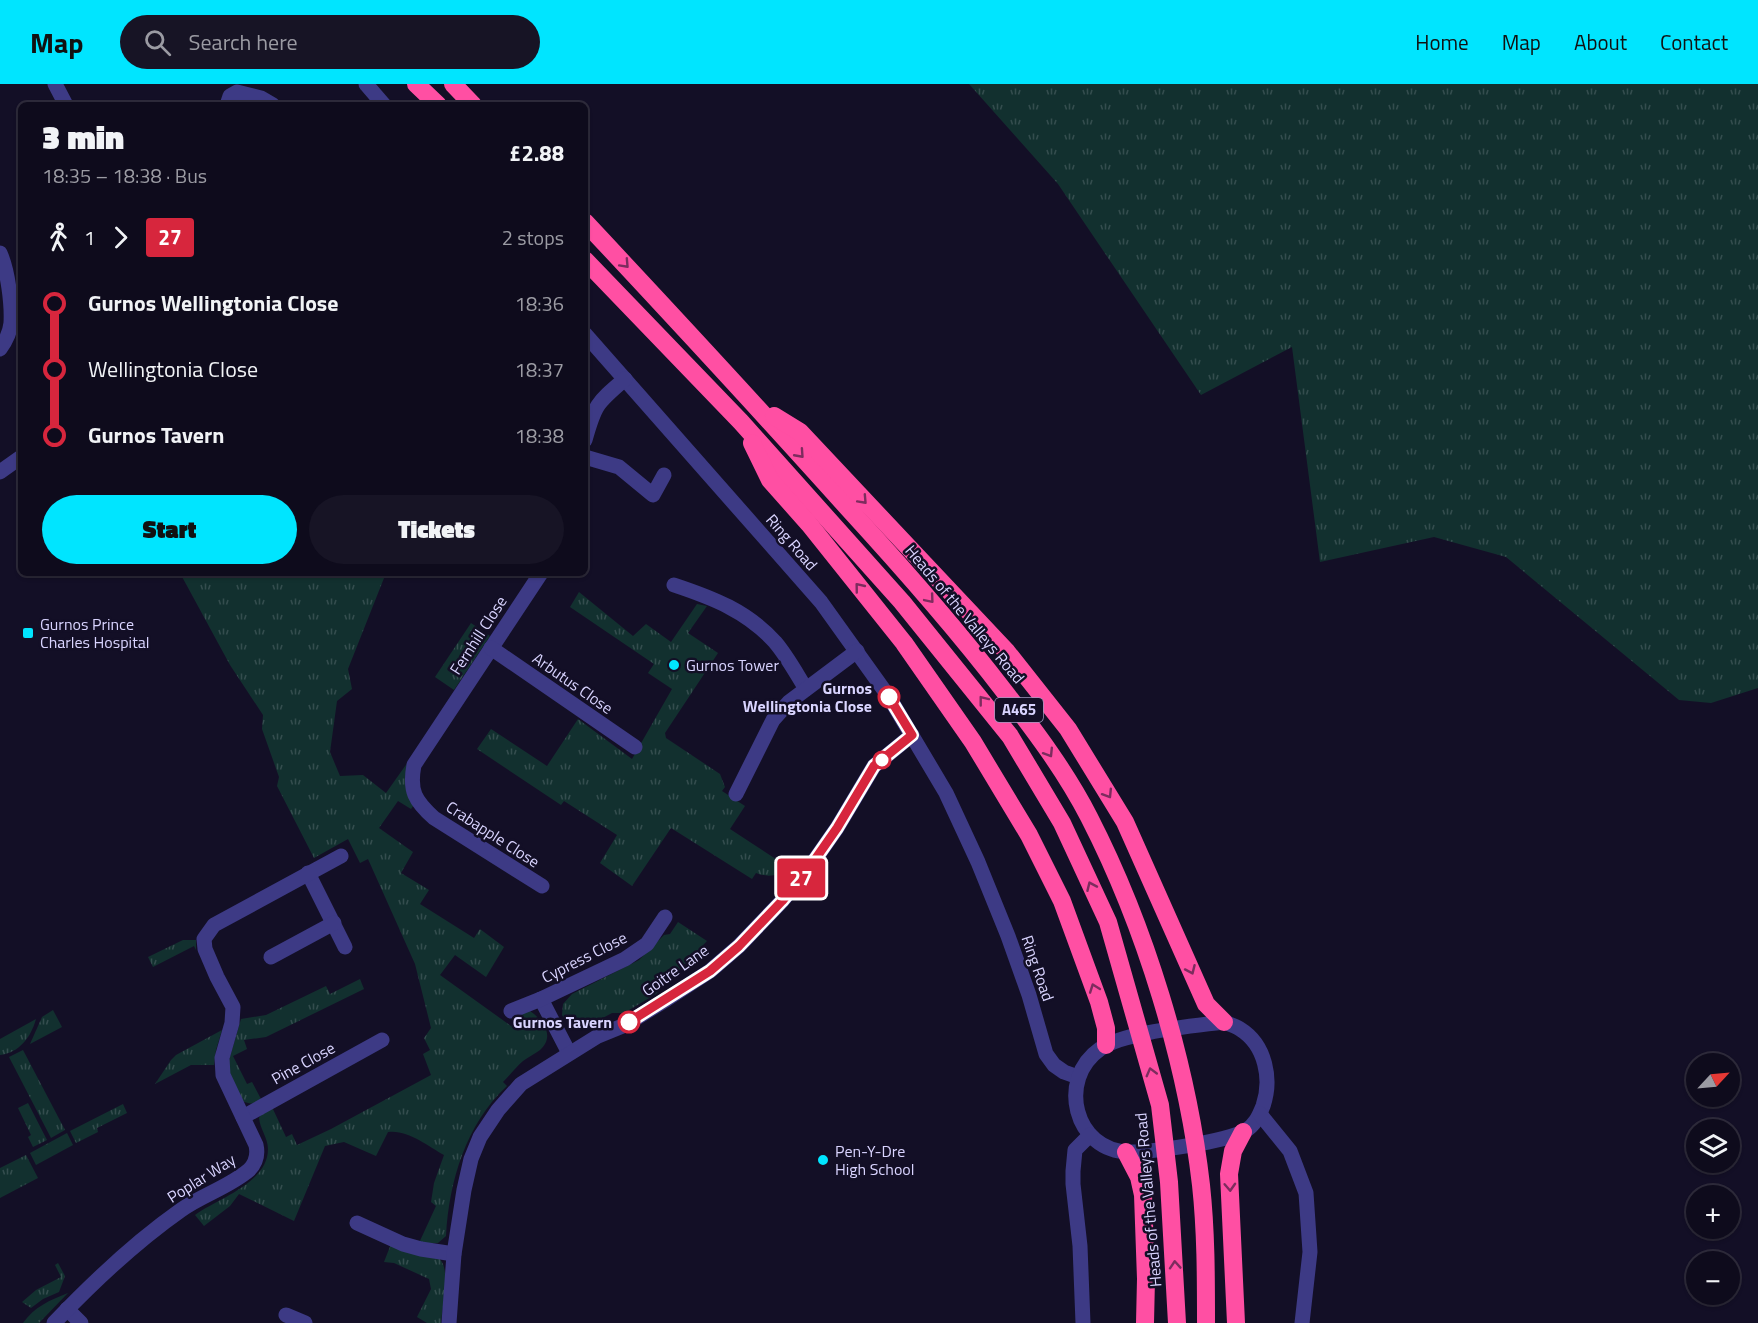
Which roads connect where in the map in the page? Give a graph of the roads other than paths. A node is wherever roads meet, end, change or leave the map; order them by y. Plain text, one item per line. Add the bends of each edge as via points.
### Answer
1 (55, 84) edge
2 (366, 84) edge
3 (416, 84) edge
4 (453, 84) edge
5 (64, 102) edge
6 (227, 102) edge
7 (268, 102) edge
8 (381, 102) edge
9 (435, 102) edge
10 (470, 102) edge
11 (588, 225) edge
12 (0, 253) edge
13 (588, 263) edge
14 (16, 327) edge
15 (588, 337) edge
16 (0, 349) edge
17 (625, 378) junction
18 (757, 406) junction
19 (741, 422) junction
20 (588, 430) edge
21 (588, 458) edge
22 (18, 459) edge
23 (0, 472) edge
24 (664, 475) dead end
25 (539, 576) edge
26 (674, 585) dead end
27 (491, 648) junction
28 (857, 651) junction
29 (806, 689) junction
30 (446, 717) joint
31 (912, 735) junction
32 (635, 747) dead end
33 (736, 794) dead end
34 (341, 856) dead end
35 (308, 873) junction
36 (542, 886) dead end
37 (665, 917) dead end
38 (334, 923) junction
39 (345, 947) dead end
40 (271, 957) dead end
41 (541, 999) junction
42 (511, 1011) dead end
43 (1224, 1022) junction
44 (382, 1040) dead end
45 (1106, 1045) junction
46 (569, 1053) junction
47 (1078, 1077) junction
48 (1260, 1114) junction
49 (243, 1117) junction
50 (1243, 1132) junction
51 (1090, 1135) junction
52 (1126, 1152) junction
53 (357, 1223) dead end
54 (454, 1254) junction
55 (67, 1310) junction
56 (286, 1315) dead end
57 (54, 1323) edge
58 (81, 1323) edge
59 (305, 1323) edge
60 (449, 1323) edge
61 (1083, 1323) edge
62 (1145, 1323) edge
63 (1177, 1323) edge
64 (1206, 1323) edge
65 (1236, 1323) edge
66 (1302, 1323) edge

1 - 5 street
2 - 8 street
3 - 9 highway
4 - 10 highway
6 - 7 street via 237,92
11 -> 18 highway, Heads of the Valleys Road / A465
12 - 14 street
13 - 19 highway, Heads of the Valleys Road / A465
14 - 16 street
15 - 17 street, Ring Road
17 - 20 street via 599,401
17 - 28 street, Ring Road via 806,584
18 -> 43 highway via 800,432 1007,652 1068,729 1125,822 1206,1004
18 -> 64 highway, Heads of the Valleys Road / A465 via 943,614 1037,734 1087,814 1125,894 1163,1004 1186,1097 1201,1185
45 -> 19 highway via 1106,1028 1095,991 1062,901 1029,835 973,742 904,643 770,480
63 -> 19 highway, Heads of the Valleys Road / A465 via 1160,1105 1108,922 1062,823 1010,736 963,675
21 - 24 street via 619,467 653,495
22 - 23 street
25 - 27 street, Fernhill Close
26 - 29 street via 716,599 757,625 776,644
27 - 30 street, Fernhill Close
27 - 32 street, Arbutus Close
28 - 29 street
28 - 31 street, Ring Road
29 - 33 street via 773,720
30 - 36 street, Crabapple Close via 414,765 414,794 434,818
31 - 46 street, Goitre Lane via 874,766 807,871 739,946 667,999
31 - 47 street, Ring Road via 961,824 1008,936 1046,1054 1054,1065
34 - 35 street, Poplar Way
35 - 38 street
35 - 49 street, Poplar Way via 214,925 204,939 232,1007 232,1023 222,1058 223,1075
37 - 41 street, Cypress Close via 647,944 632,954
38 - 39 street
38 - 40 street
41 - 42 street, Cypress Close
41 - 46 street, Cypress Close
43 - 45 street via 1128,1037
43 - 48 street via 1241,1030 1261,1052 1268,1072 1267,1095
44 - 49 street, Pine Close
45 - 47 street via 1084,1063
46 - 54 street, Goitre Lane via 521,1084 480,1137 464,1190
47 - 51 street via 1077,1110
48 - 50 street
48 - 66 street via 1290,1151 1306,1193 1310,1252
49 - 55 street, Poplar Way via 258,1153 250,1169 165,1222 96,1279
50 - 52 street via 1216,1140
50 -> 65 highway via 1233,1151 1229,1174
51 - 52 street via 1105,1146
51 - 61 street via 1075,1150 1073,1177
52 - 62 highway via 1143,1195
53 - 54 street via 421,1250
54 - 60 street, Goitre Lane
55 - 57 street, Poplar Way
55 - 58 street
56 - 59 street

